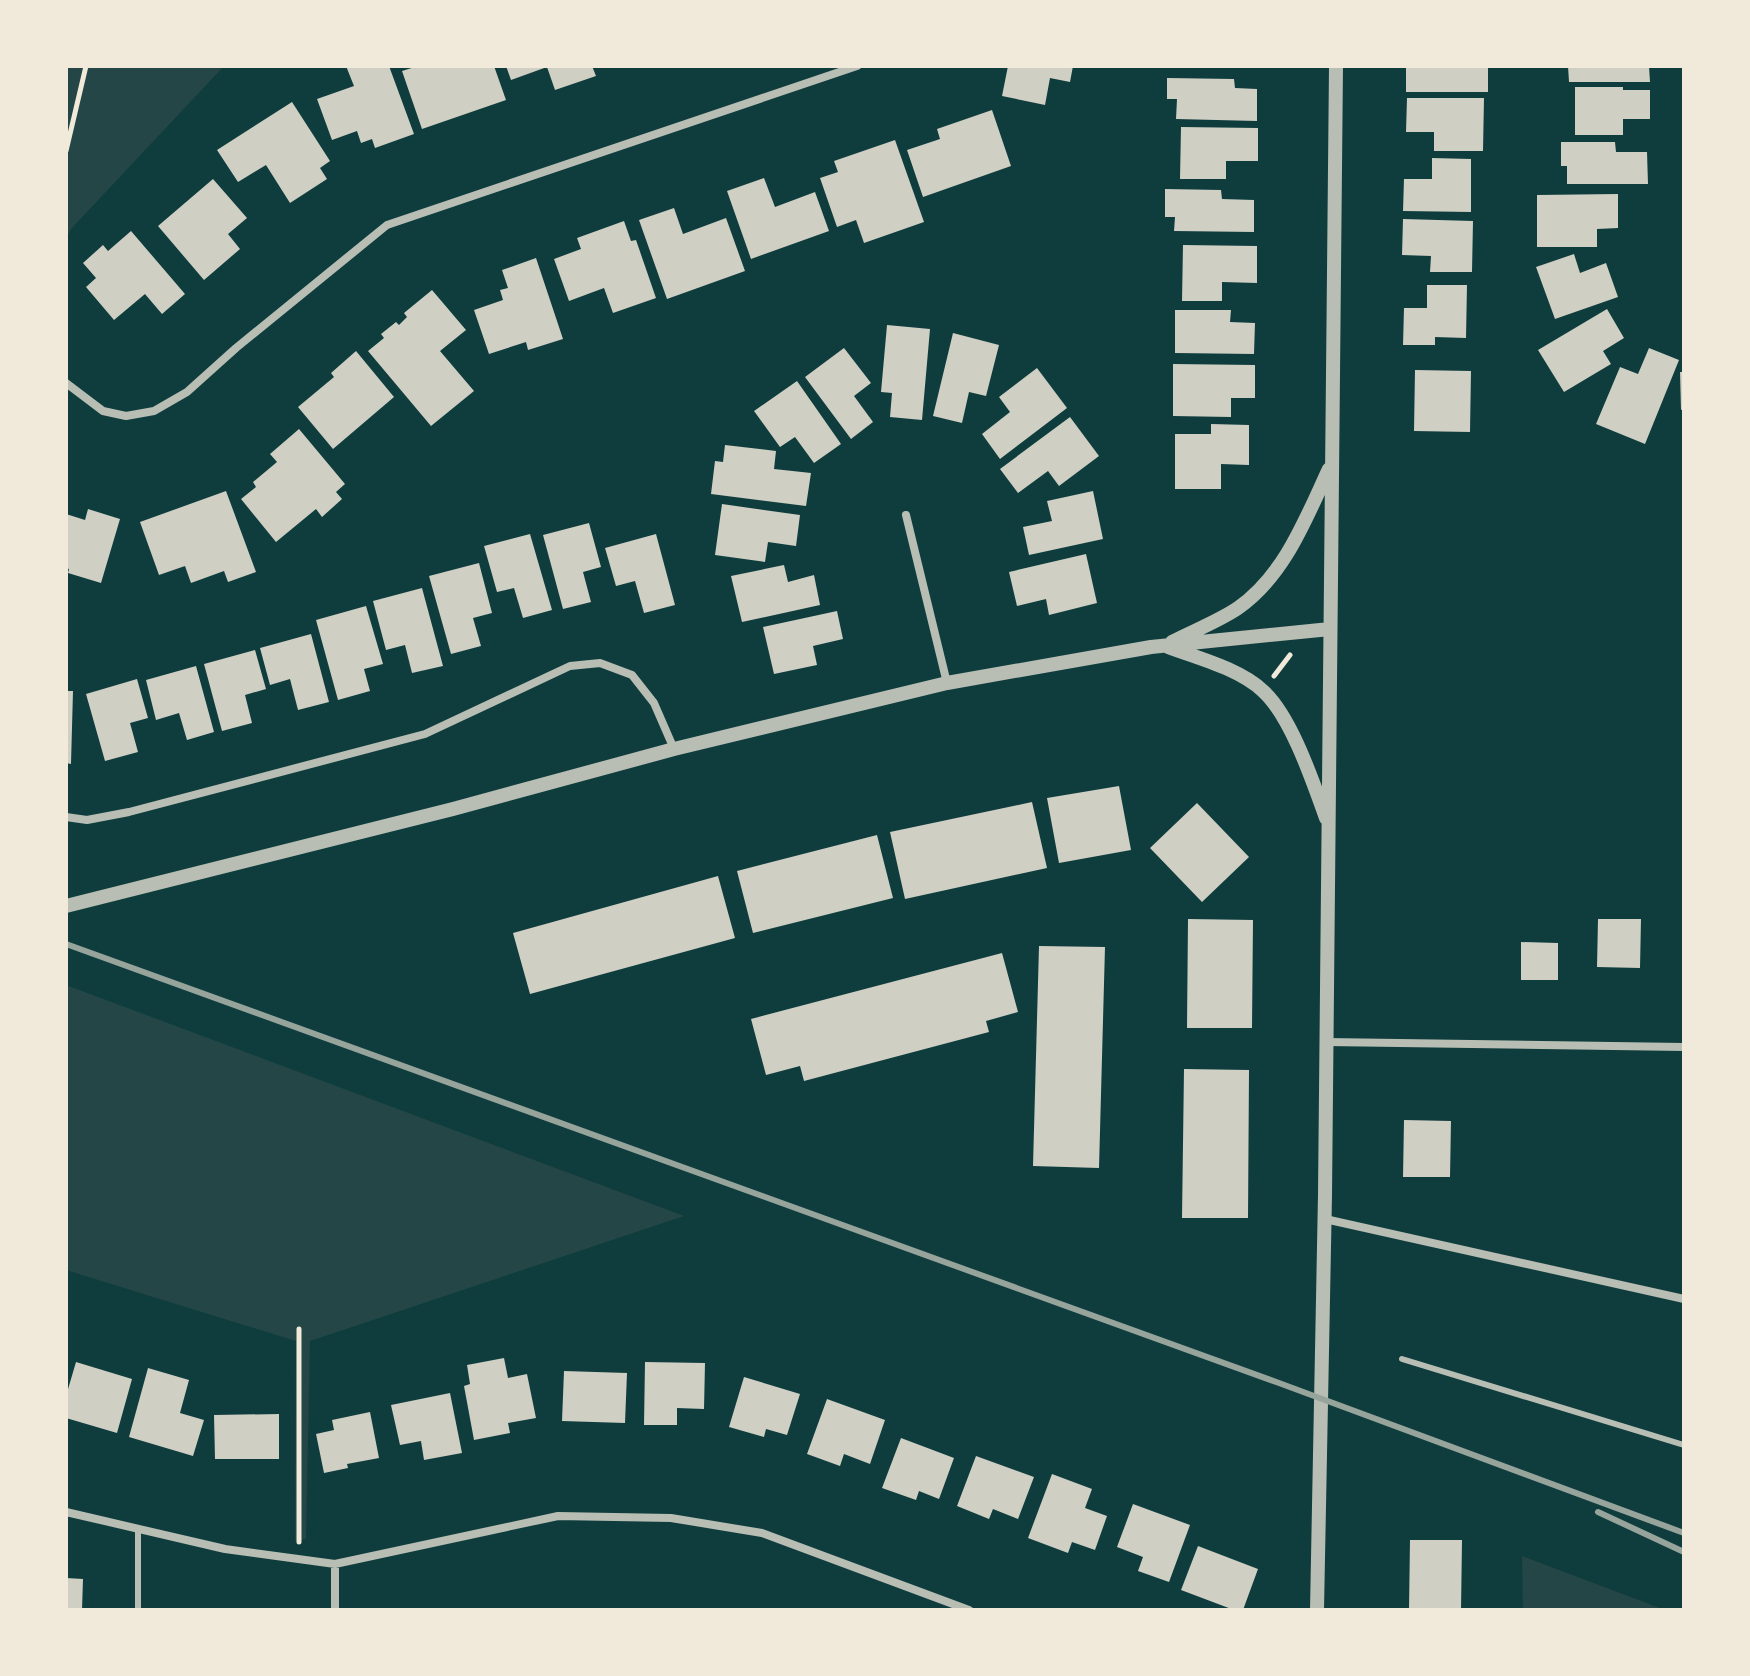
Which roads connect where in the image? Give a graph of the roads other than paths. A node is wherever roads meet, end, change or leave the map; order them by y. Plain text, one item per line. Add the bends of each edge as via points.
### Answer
1 (857, 66) edge
2 (1336, 66) edge
3 (66, 383) edge
4 (1332, 462) junction
5 (906, 515) dead end
6 (1330, 629) junction
7 (1164, 646) junction
8 (947, 683) junction
9 (674, 749) junction
10 (66, 817) edge
11 (1329, 826) junction
12 (66, 906) edge
13 (1326, 1042) junction
14 (1684, 1047) edge
15 (1325, 1219) junction
16 (1684, 1299) edge
17 (1402, 1359) dead end
18 (1684, 1445) edge
19 (66, 1512) edge
20 (138, 1530) junction
21 (335, 1564) junction
22 (138, 1610) edge
23 (335, 1610) edge
24 (969, 1610) edge
25 (1317, 1610) edge

1 - 3 street via 387,225 187,392 154,411 126,416 103,411
2 - 4 street
4 - 6 street
4 - 7 street via 1274,575 1238,608
5 - 8 street
6 - 7 street
6 - 11 street
7 - 8 street
7 - 11 street via 1224,667 1264,691 1304,760
8 - 9 street
9 - 10 street via 654,703 632,675 600,663 570,666 425,734 129,812 87,820
9 - 12 street
11 - 13 street
13 - 14 street
13 - 15 street
15 - 16 street
15 - 25 street
17 - 18 lane
19 - 20 street
20 - 21 street
20 - 22 lane
21 - 23 street
21 - 24 street via 558,1516 671,1518 762,1533

